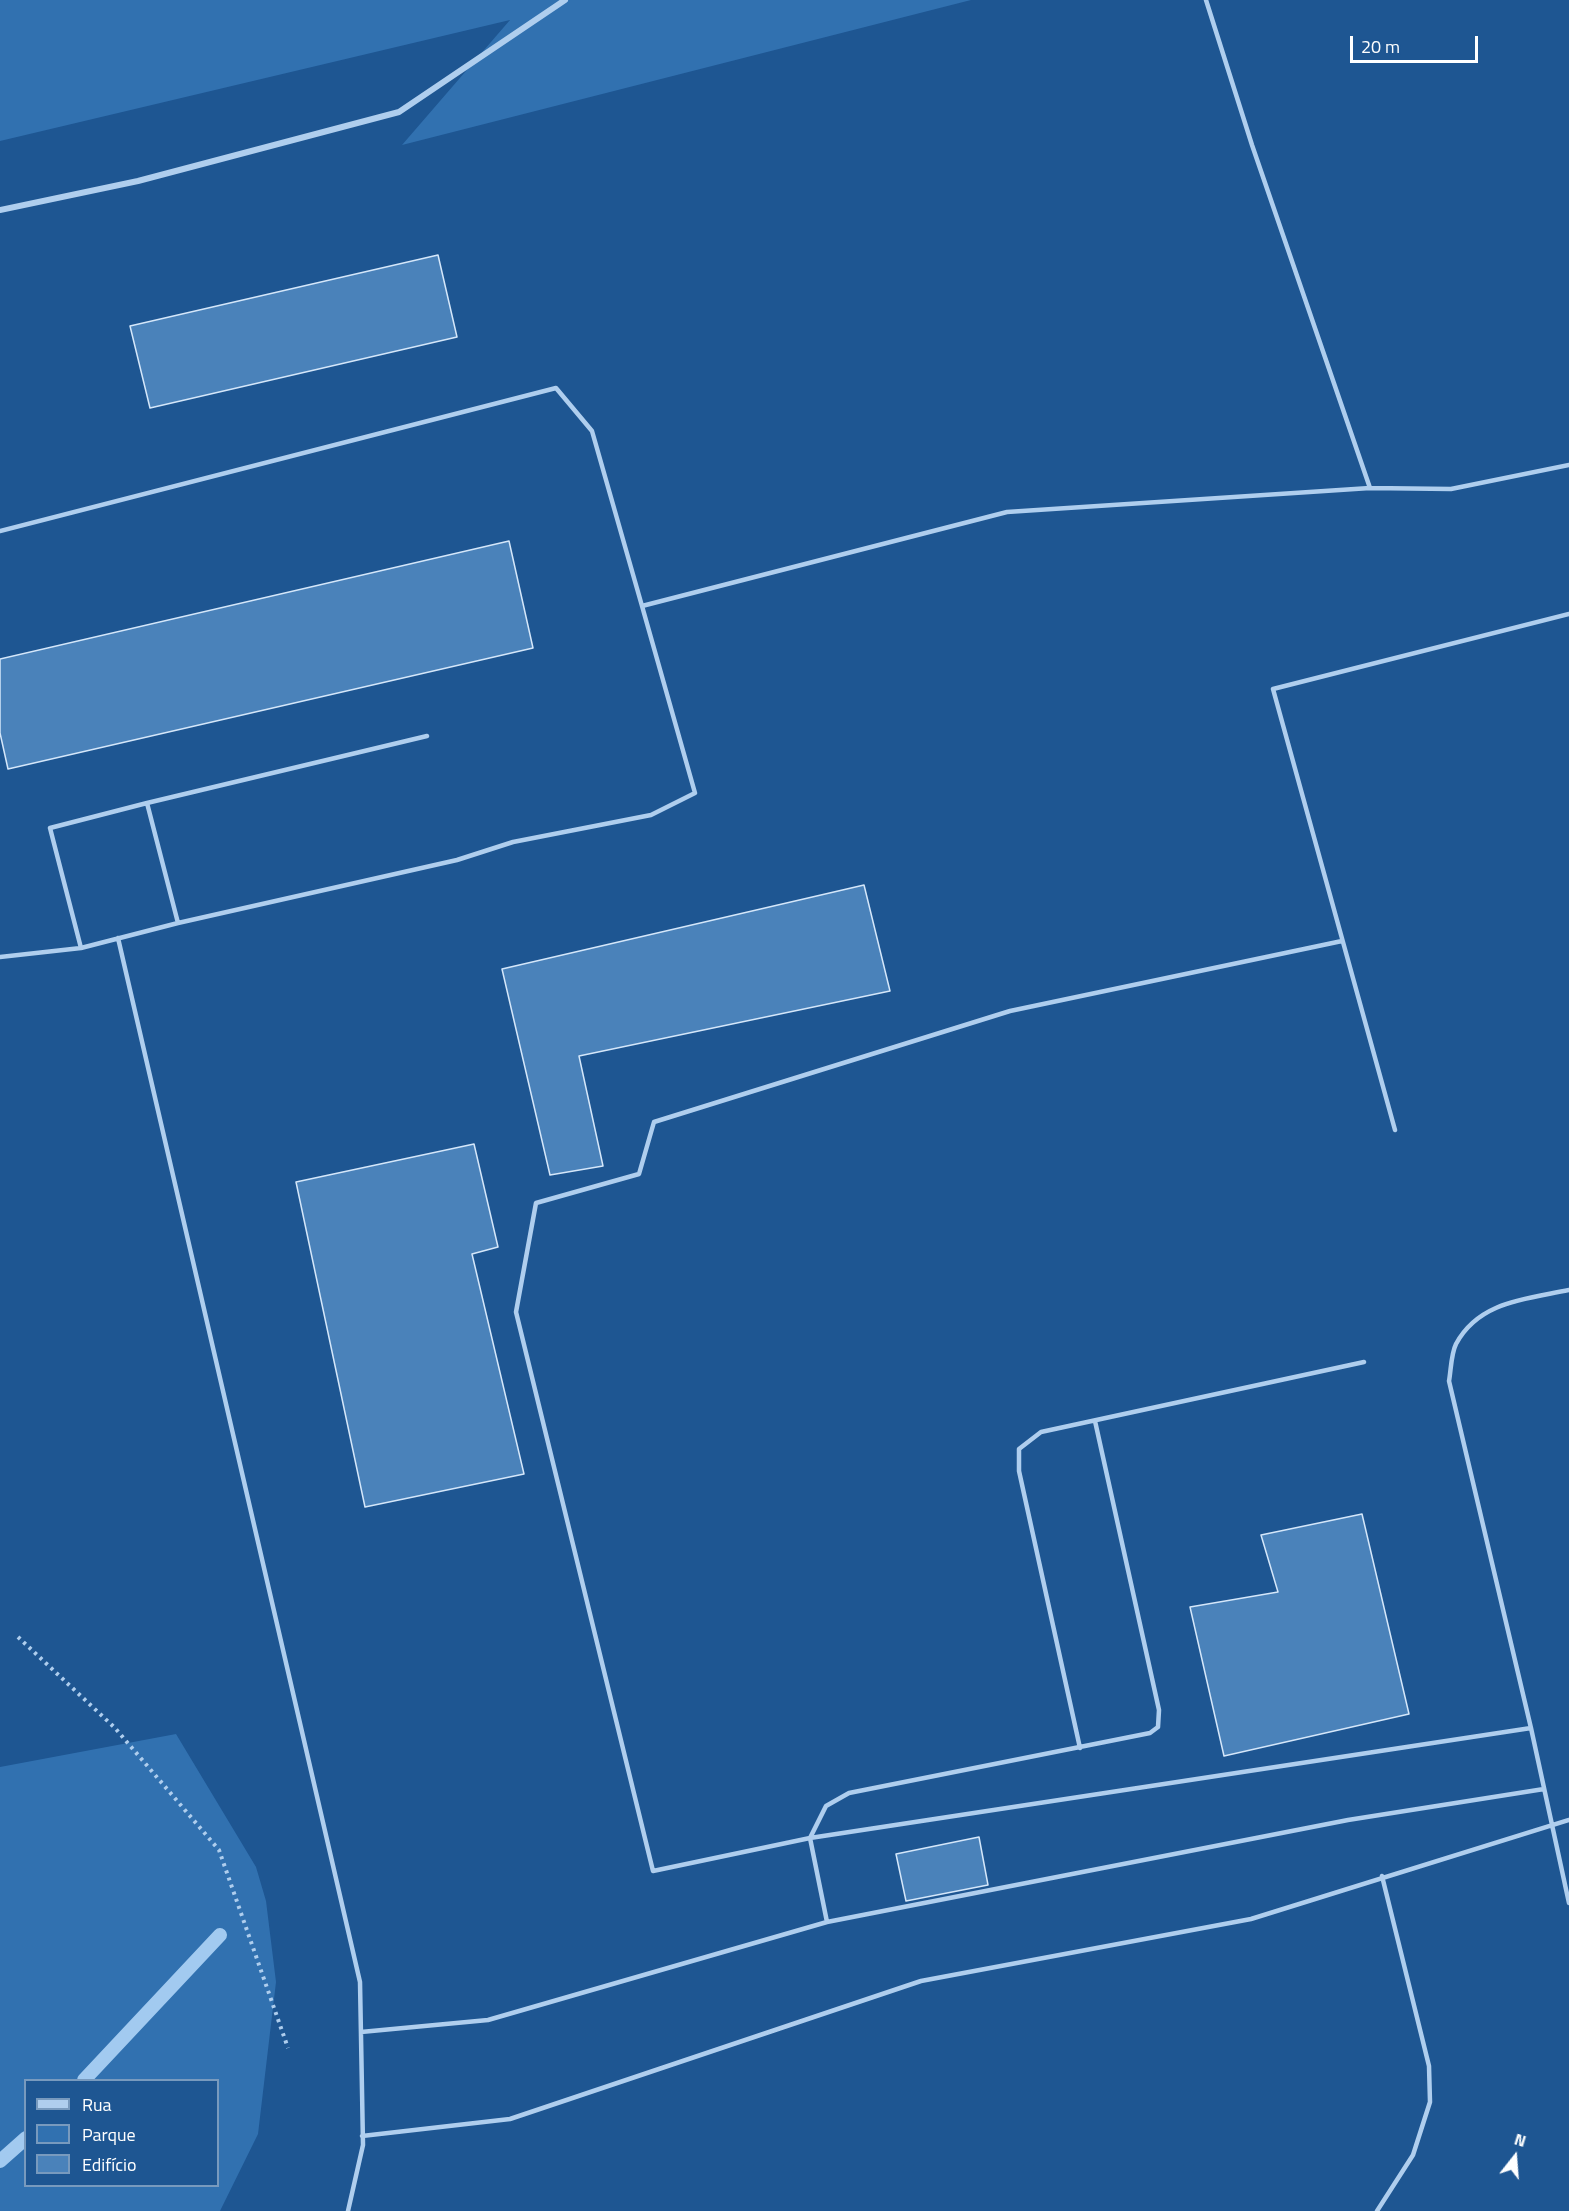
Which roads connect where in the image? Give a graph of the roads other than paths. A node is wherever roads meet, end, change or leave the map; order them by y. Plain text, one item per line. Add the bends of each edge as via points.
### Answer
1 (565, 0) edge
2 (1206, 0) edge
3 (0, 210) edge
4 (1569, 465) edge
5 (1370, 488) junction
6 (0, 531) edge
7 (642, 606) junction
8 (1569, 614) edge
9 (427, 736) dead end
10 (147, 803) junction
11 (178, 923) junction
12 (118, 938) junction
13 (1342, 941) junction
14 (81, 948) junction
15 (0, 957) edge
16 (1395, 1130) dead end
17 (1569, 1290) edge
18 (1364, 1362) dead end
19 (1095, 1421) junction
20 (1530, 1728) junction
21 (1080, 1748) junction
22 (1544, 1790) junction
23 (1569, 1820) edge
24 (1551, 1824) junction
25 (810, 1838) junction
26 (1382, 1876) junction
27 (1569, 1903) edge
28 (827, 1922) junction
29 (361, 2032) junction
30 (362, 2136) junction
31 (348, 2211) edge
32 (1377, 2211) edge

1 - 3 street via 399,112 138,181
2 - 5 lane
4 - 5 lane via 1451,489
5 - 7 lane via 1007,512
6 - 7 lane via 556,387 592,431
7 - 11 lane via 695,793 651,815 513,842 457,860
8 - 13 lane via 1273,689
9 - 10 lane
10 - 11 lane
10 - 14 lane via 50,828
11 - 12 lane
12 - 14 lane
12 - 29 lane via 360,1982
13 - 16 lane
13 - 25 lane via 1010,1011 654,1122 639,1174 536,1203 516,1312 653,1871
14 - 15 lane
17 - 20 lane via 1496,1306 1476,1319 1456,1345 1449,1381
18 - 19 lane
19 - 21 lane via 1041,1432 1019,1449 1019,1471
19 - 21 lane via 1160,1719 1158,1727 1150,1733
20 - 22 lane
20 - 25 lane
21 - 25 lane via 849,1793 826,1806
22 - 24 lane
22 - 28 lane via 1348,1821
23 - 24 lane
24 - 26 lane
24 - 27 lane
25 - 28 lane
26 - 30 lane via 1251,1919 921,1981 510,2119
26 - 32 lane via 1430,2066 1430,2102 1413,2155
28 - 29 lane via 488,2020
29 - 30 lane
30 - 31 lane

